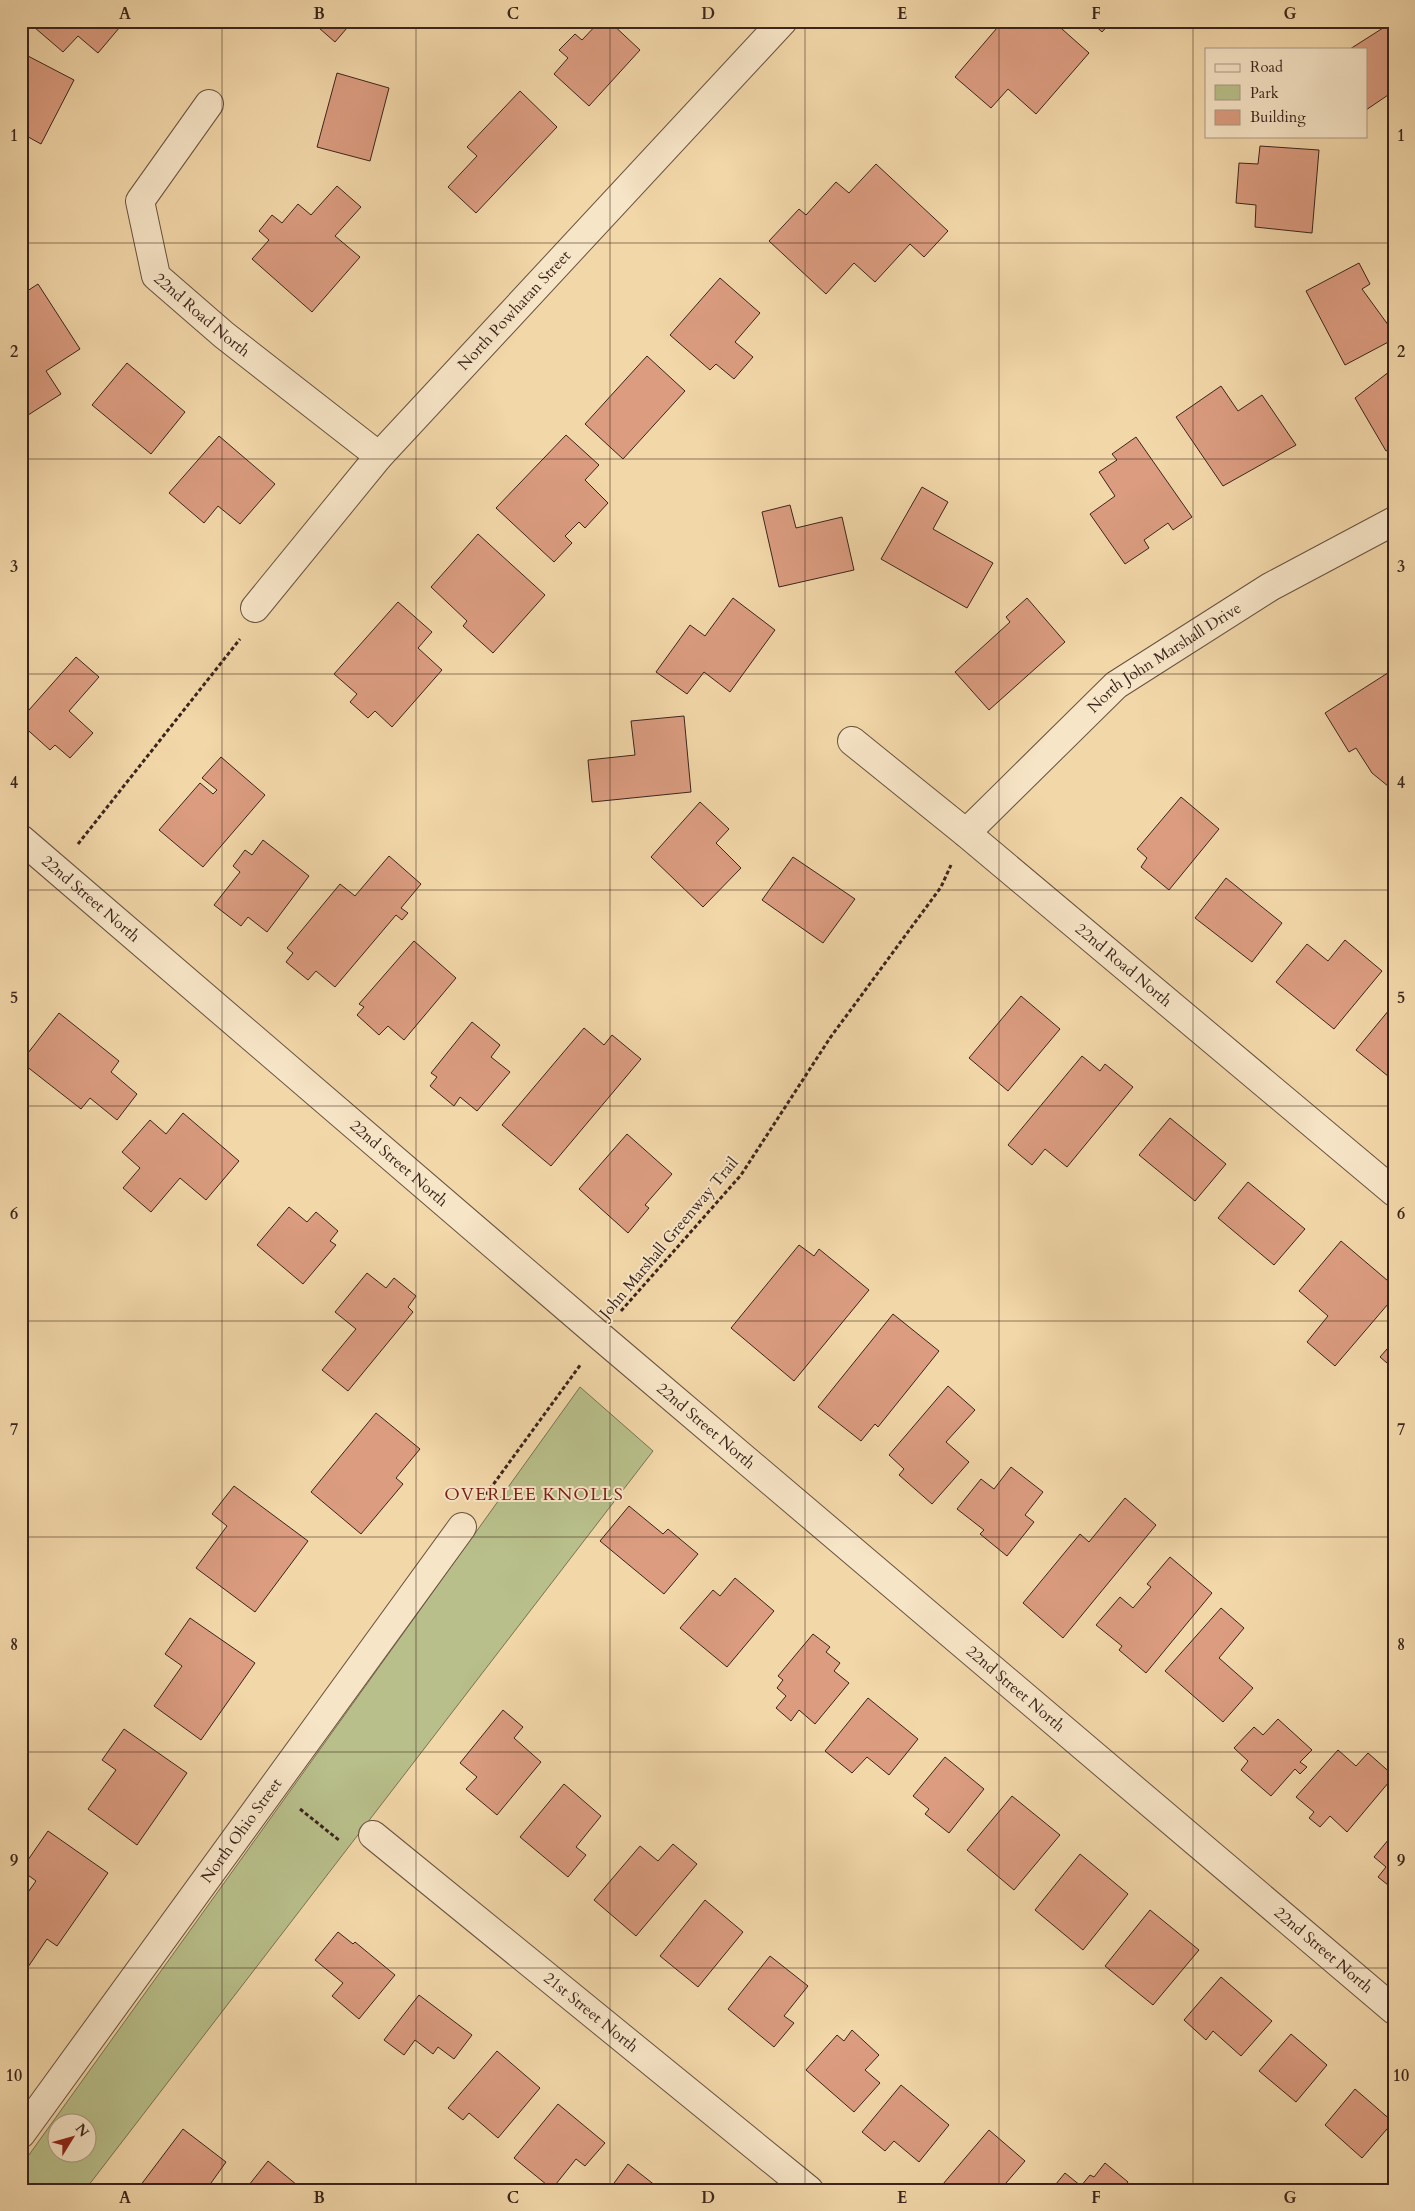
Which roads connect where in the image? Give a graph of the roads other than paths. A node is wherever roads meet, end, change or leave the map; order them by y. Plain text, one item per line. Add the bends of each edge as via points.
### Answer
1 (783, 21) edge
2 (209, 104) dead end
3 (379, 456) junction
4 (1394, 521) edge
5 (255, 608) road end
6 (852, 741) dead end
7 (966, 833) junction
8 (21, 839) edge
9 (1394, 1192) edge
10 (462, 1527) road end
11 (373, 1835) road end
12 (1394, 2010) edge
13 (21, 2134) edge
14 (809, 2190) edge

1 - 3 street, North Powhatan Street
2 - 3 street, 22nd Road North via 140,201 156,276 224,335
3 - 5 street, North Powhatan Street
4 - 7 street, North John Marshall Drive via 1270,587 1116,685
6 - 7 street, 22nd Road North
7 - 9 street, 22nd Road North
8 - 12 street, 22nd Street North via 601,1337
10 - 13 street, North Ohio Street
11 - 14 street, 21st Street North

